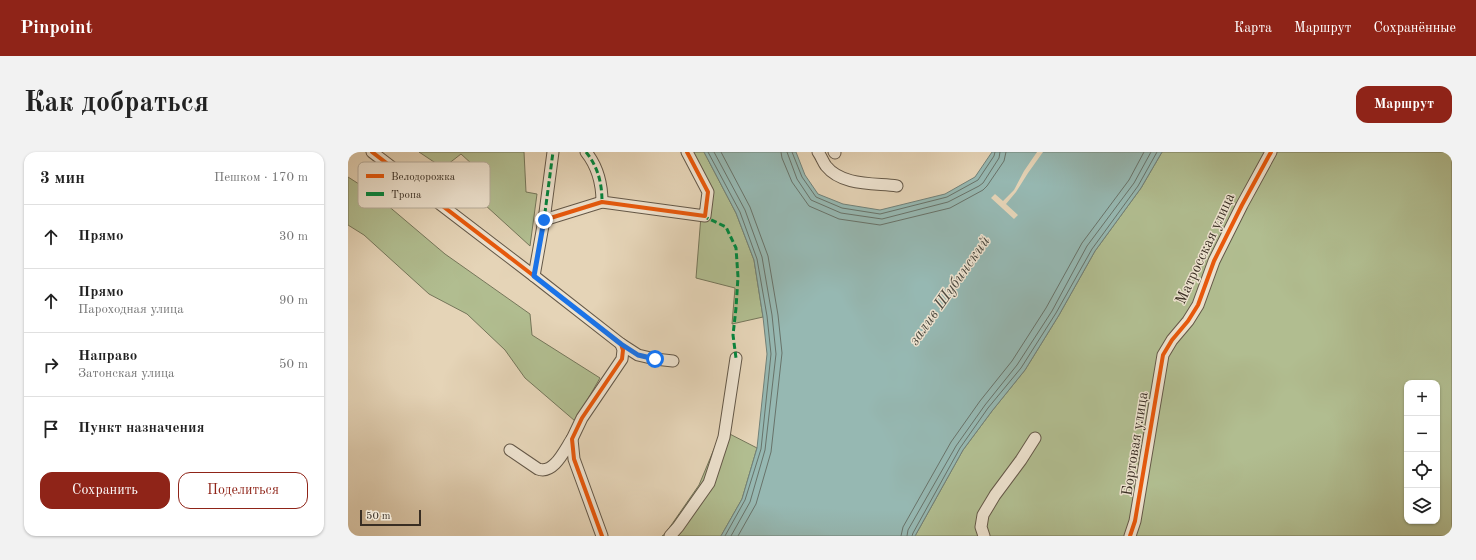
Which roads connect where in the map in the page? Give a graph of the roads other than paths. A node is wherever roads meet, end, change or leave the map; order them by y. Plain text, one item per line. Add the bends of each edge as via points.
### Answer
1 (372, 152) edge
2 (553, 152) edge
3 (586, 152) edge
4 (687, 152) edge
5 (818, 152) edge
6 (1271, 152) edge
7 (385, 162) edge
8 (897, 186) dead end
9 (602, 202) junction
10 (445, 208) edge
11 (544, 220) junction
12 (534, 276) junction
13 (621, 344) junction
14 (1163, 355) joint
15 (736, 358) dead end
16 (673, 361) dead end
17 (1035, 438) dead end
18 (572, 439) junction
19 (510, 450) dead end
20 (602, 536) edge
21 (670, 536) edge
22 (984, 536) edge
23 (1130, 536) edge

1 - 7 street
2 - 11 street
3 - 9 street via 602,186
4 - 9 street via 708,192 705,216
5 - 8 street via 826,166 837,176 851,182
6 - 14 street, Матросская улица via 1214,261 1198,305
9 - 11 street
10 - 12 street
11 - 12 street
12 - 13 street
13 - 16 street via 638,355
13 - 18 street via 622,359 582,418
14 - 23 street, Бортовая улица via 1135,520
15 - 21 street via 724,437 709,483
17 - 22 street via 994,495 983,515 981,527
18 - 19 street via 553,466 542,470
18 - 20 street via 574,459

